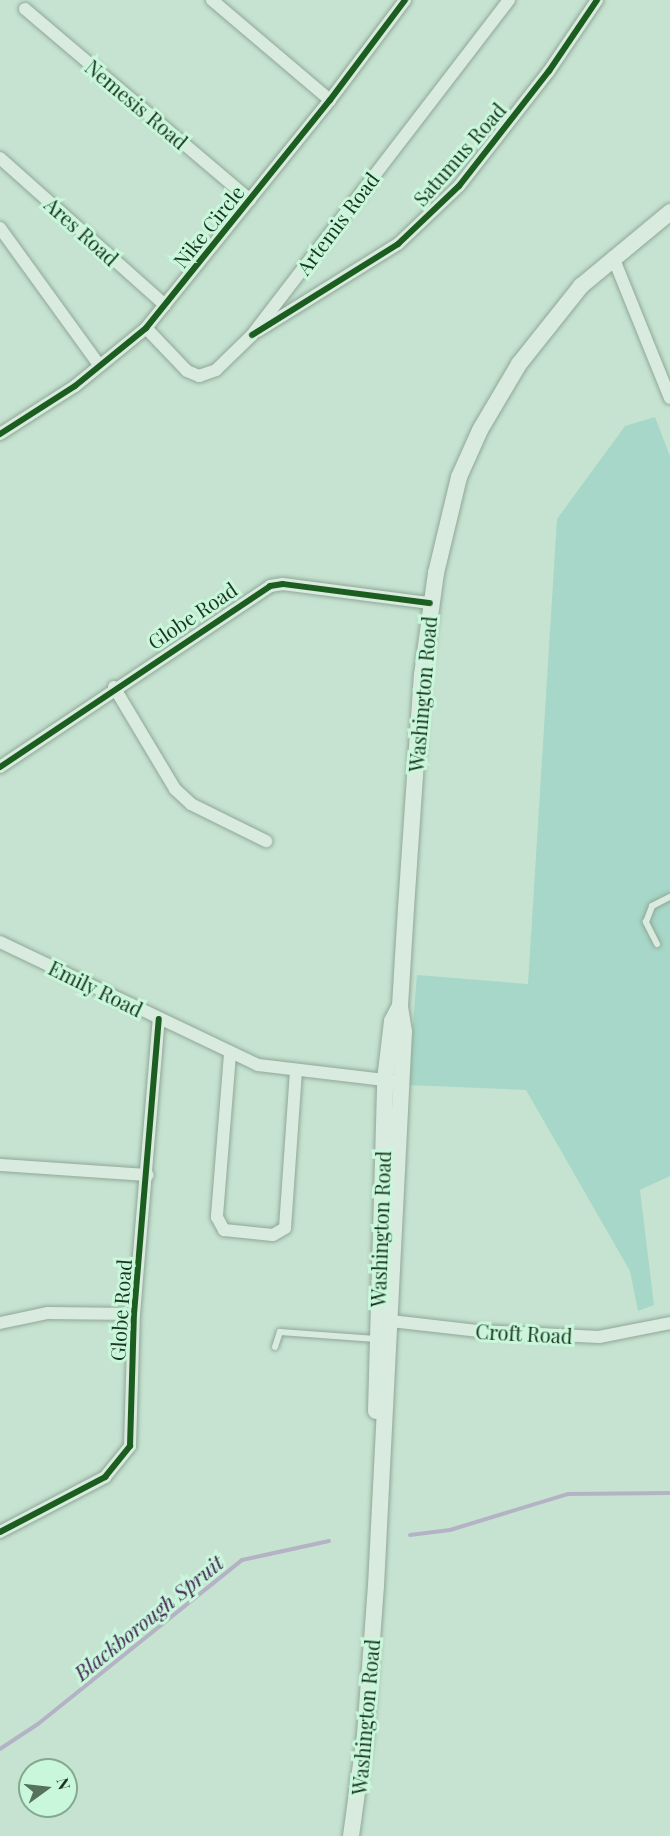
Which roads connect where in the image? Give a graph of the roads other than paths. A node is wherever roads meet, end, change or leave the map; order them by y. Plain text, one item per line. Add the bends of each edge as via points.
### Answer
1 (212, 0) edge
2 (509, 0) edge
3 (597, 0) edge
4 (399, 2) edge
5 (25, 9) dead end
6 (330, 100) junction
7 (0, 158) edge
8 (250, 200) junction
9 (670, 212) edge
10 (0, 228) edge
11 (613, 257) junction
12 (165, 305) junction
13 (146, 328) junction
14 (252, 335) junction
15 (100, 366) junction
16 (670, 398) edge
17 (0, 434) edge
18 (430, 603) junction
19 (114, 687) junction
20 (0, 767) edge
21 (266, 841) dead end
22 (670, 897) edge
23 (0, 942) edge
24 (657, 944) dead end
25 (159, 1019) junction
26 (230, 1054) junction
27 (296, 1072) junction
28 (393, 1081) junction
29 (0, 1166) edge
30 (148, 1175) junction
31 (134, 1314) junction
32 (384, 1320) junction
33 (0, 1323) edge
34 (670, 1323) edge
35 (377, 1339) junction
36 (275, 1347) dead end
37 (381, 1453) junction
38 (0, 1532) edge
39 (351, 1836) edge

1 - 6 street
2 - 14 street, Artemis Road
3 - 14 street, Satumus Road via 543,80 452,192 398,244
4 - 6 street, Nike Circle
5 - 8 street, Nemesis Road
6 - 8 street, Nike Circle
7 - 12 street, Ares Road
8 - 12 street, Nike Circle
9 - 11 main road, Washington Road
10 - 15 street
11 - 16 street
11 - 18 main road, Washington Road via 581,286 538,336 480,430 453,495
12 - 13 street, Nike Circle
13 - 14 street, Artemis Road via 176,362 199,376 216,370
13 - 15 street, Nike Circle
15 - 17 street, Nike Circle via 50,404
18 - 19 street, Globe Road via 270,585
18 - 28 main road, Washington Road via 400,1006 404,1032
19 - 20 street, Globe Road
19 - 21 street via 175,789 191,804
22 - 24 lane via 652,906 646,921
23 - 25 street, Emily Road
25 - 26 street, Emily Road
25 - 30 street, Globe Road
26 - 27 street, Emily Road via 270,1069
26 - 27 street via 217,1217 224,1230 273,1235 285,1228
27 - 28 street, Emily Road
28 - 32 main road, Washington Road
29 - 30 street
30 - 31 street, Globe Road
31 - 33 street via 48,1313
31 - 38 street, Globe Road via 132,1432 130,1446 121,1461 105,1477
32 - 34 street, Croft Road via 479,1331 599,1337
32 - 35 main road, Washington Road
32 - 37 main road, Washington Road via 386,1431
35 - 36 lane via 280,1332
35 - 37 main road, Washington Road via 375,1434
37 - 39 main road, Washington Road via 365,1735

